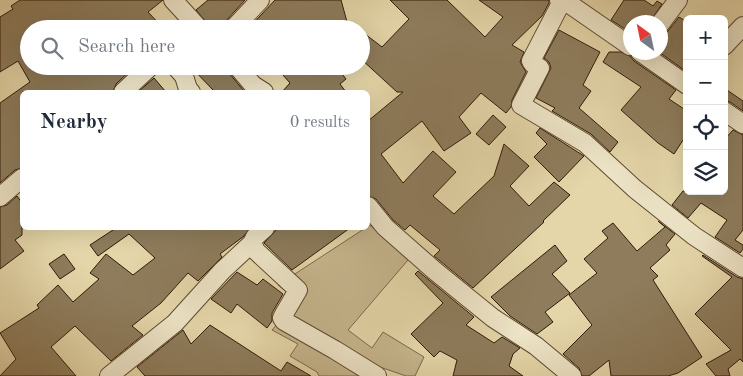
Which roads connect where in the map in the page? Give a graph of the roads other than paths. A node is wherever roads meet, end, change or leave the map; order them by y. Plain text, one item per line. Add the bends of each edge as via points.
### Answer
1 (173, 0) edge
2 (260, 0) edge
3 (678, 0) edge
4 (561, 1) edge
5 (667, 15) edge
6 (189, 20) edge
7 (241, 20) edge
8 (743, 26) edge
9 (623, 41) edge
10 (728, 42) edge
11 (651, 60) edge
12 (141, 75) edge
13 (183, 75) edge
14 (245, 75) edge
15 (683, 82) edge
16 (125, 90) edge
17 (188, 90) edge
18 (261, 90) edge
19 (728, 114) edge
20 (743, 124) edge
21 (20, 180) edge
22 (0, 196) edge
23 (370, 209) edge
24 (263, 230) edge
25 (252, 243) junction
26 (743, 268) edge
27 (108, 376) edge
28 (377, 376) edge
29 (572, 376) edge

1 - 6 street
2 - 7 street
3 - 5 street
4 - 9 street
4 - 26 street via 531,61 540,68 521,104 585,143 635,189 694,236
8 - 10 street
11 - 15 street
12 - 16 street
13 - 17 street
14 - 18 street
19 - 20 street
21 - 22 street
23 - 29 street via 385,228 435,271
24 - 25 street
25 - 27 street via 175,323
25 - 28 street via 256,251 298,290 282,318 284,321

